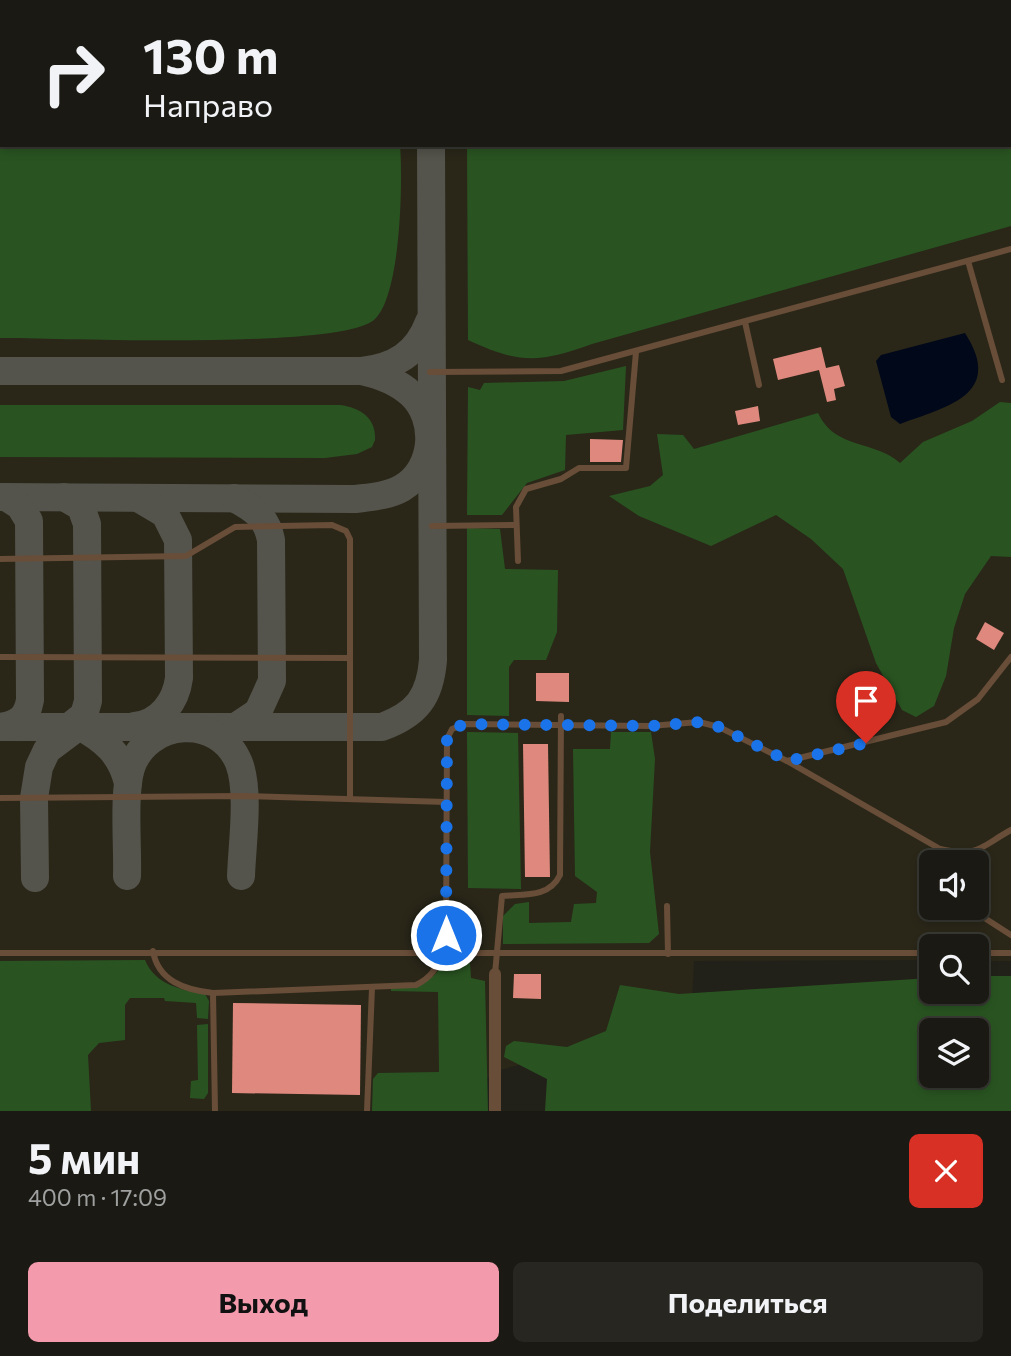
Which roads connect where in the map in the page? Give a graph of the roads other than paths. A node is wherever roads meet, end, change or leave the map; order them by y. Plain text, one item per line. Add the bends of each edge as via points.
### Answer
1 (1011, 249) edge
2 (968, 261) junction
3 (745, 322) junction
4 (636, 352) junction
5 (430, 372) dead end
6 (1002, 380) dead end
7 (759, 385) dead end
8 (516, 525) junction
9 (432, 526) dead end
10 (0, 559) edge
11 (518, 561) dead end
12 (0, 657) edge
13 (350, 658) junction
14 (1010, 659) edge
15 (561, 716) dead end
16 (562, 726) junction
17 (788, 761) junction
18 (0, 798) edge
19 (350, 799) junction
20 (446, 802) junction
21 (1011, 830) edge
22 (940, 849) joint
23 (667, 906) dead end
24 (988, 920) edge
25 (1011, 935) edge
26 (153, 951) junction
27 (431, 951) junction
28 (442, 951) junction
29 (0, 953) edge
30 (919, 953) edge
31 (989, 953) edge
32 (1011, 953) edge
33 (495, 954) junction
34 (668, 954) junction
35 (495, 974) joint
36 (372, 988) junction
37 (213, 993) junction
38 (215, 1111) edge
39 (367, 1111) edge
40 (495, 1111) edge

1 - 2 lane
2 - 3 lane
2 - 6 lane
3 - 4 lane
3 - 7 lane
4 - 5 lane via 561,372
4 - 8 lane via 626,468 579,468 561,479 526,489 516,507
8 - 9 lane
8 - 11 lane
10 - 13 lane via 186,556 235,527 340,527 350,539
12 - 13 lane
13 - 19 lane
14 - 17 lane via 978,699 946,722
15 - 16 lane
16 - 17 lane via 699,722
16 - 20 lane via 465,724 452,729 447,739
16 - 33 lane via 560,875 547,892 502,896
17 - 22 lane
18 - 19 lane
19 - 20 lane
20 - 27 lane via 446,935 443,944
21 - 22 lane via 981,851 962,855
23 - 34 lane
24 - 25 lane
26 - 27 lane
26 - 29 lane
26 - 37 lane via 165,976 180,986
27 - 28 lane
28 - 33 lane
28 - 36 lane via 436,968 416,985
30 - 34 lane
31 - 32 lane
33 - 34 lane
33 - 35 lane
35 - 40 street
36 - 37 lane
36 - 39 lane
37 - 38 lane

